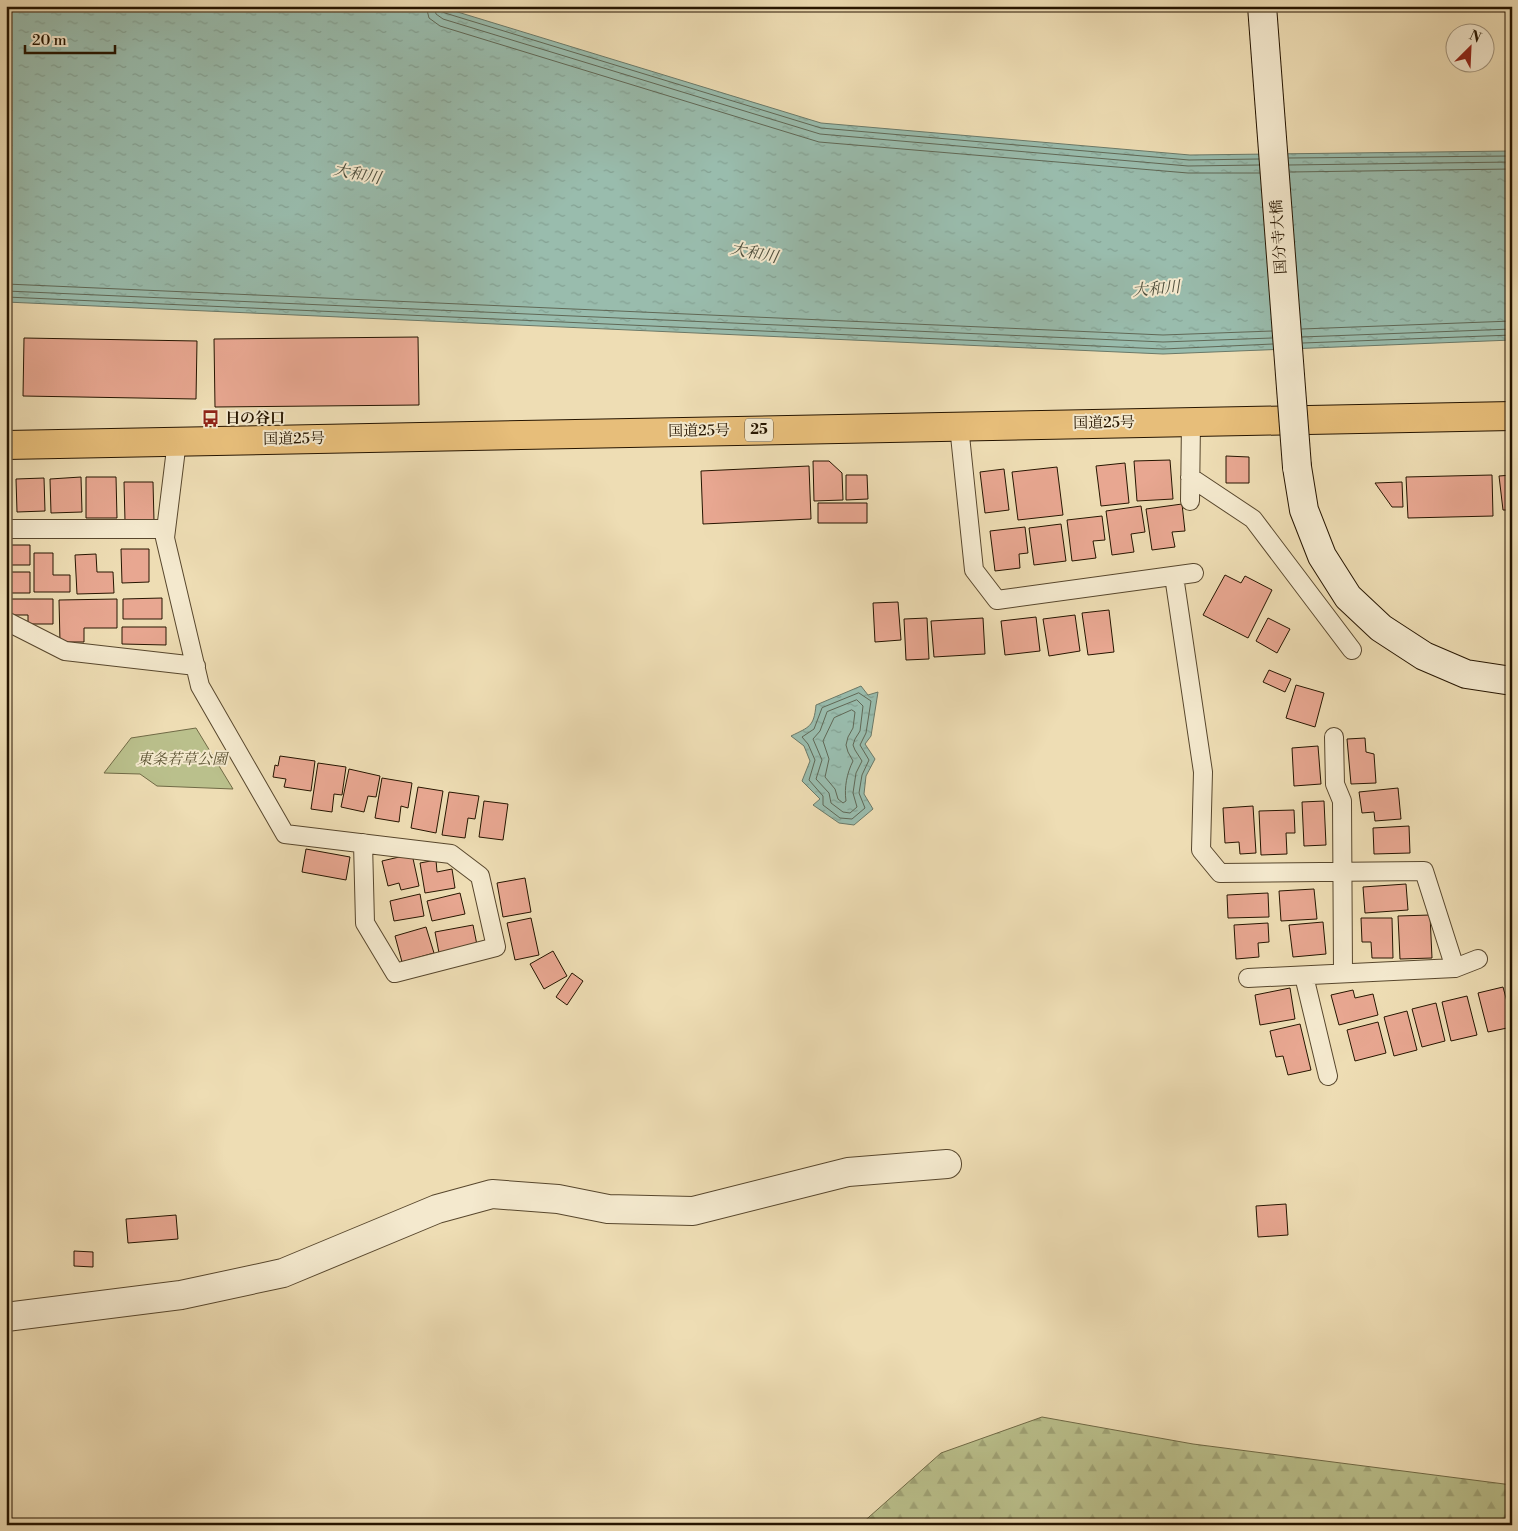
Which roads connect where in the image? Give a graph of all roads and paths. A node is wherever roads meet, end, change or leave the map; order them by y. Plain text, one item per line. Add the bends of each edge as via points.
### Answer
1 (1262, 6) edge
2 (1512, 416) edge
3 (1191, 422) junction
4 (958, 426) junction
5 (177, 441) junction
6 (6, 445) edge
7 (1190, 477) junction
8 (1190, 501) dead end
9 (6, 529) edge
10 (165, 529) junction
11 (1194, 573) dead end
12 (1174, 576) junction
13 (6, 621) edge
14 (1352, 650) dead end
15 (196, 666) junction
16 (1512, 681) edge
17 (1334, 737) dead end
18 (363, 843) junction
19 (1342, 872) junction
20 (1478, 959) dead end
21 (1455, 968) junction
22 (1343, 973) junction
23 (1304, 976) junction
24 (1248, 978) dead end
25 (1328, 1076) dead end
26 (947, 1164) dead end
27 (6, 1317) edge

1 - 16 street, 国分寺大橋, bridge via 1297,467 1304,510 1322,556 1348,597 1380,628 1424,656 1466,674
2 - 3 highway, 国道25号 / 25
3 - 4 highway, 国道25号 / 25
3 - 7 lane
4 - 5 highway, 国道25号 / 25
4 - 12 lane via 974,570 997,600
5 - 6 highway, 国道25号 / 25
5 - 10 lane
7 - 8 lane
7 - 14 lane via 1253,519
9 - 10 lane
10 - 15 lane via 164,538
11 - 12 lane
12 - 19 lane via 1203,772 1201,850 1220,873
13 - 15 lane via 64,651
15 - 18 lane via 200,686 285,834
17 - 19 lane via 1335,784 1342,801
18 - 18 lane via 451,854 480,876 496,947 395,973 365,923
19 - 21 lane via 1424,871
19 - 22 lane
20 - 21 lane
21 - 22 lane
22 - 23 lane
23 - 24 lane
23 - 25 lane
26 - 27 street via 848,1172 693,1211 608,1209 558,1199 492,1194 437,1209 283,1273 181,1295

